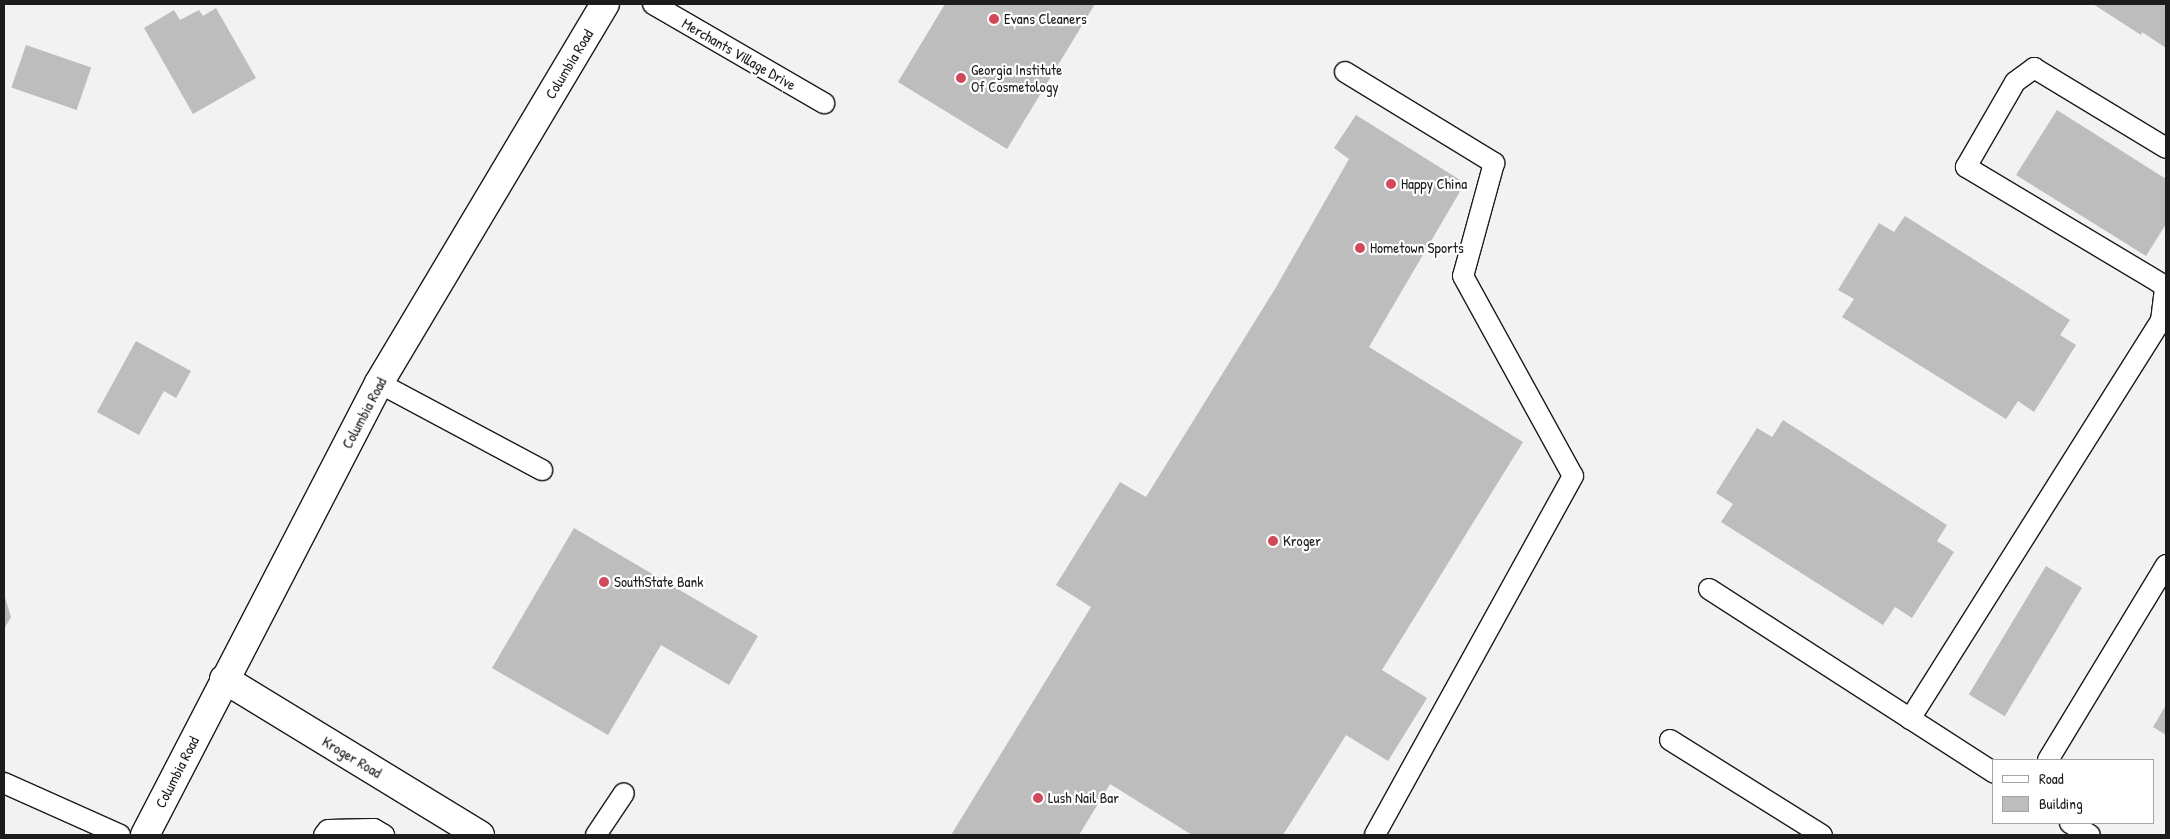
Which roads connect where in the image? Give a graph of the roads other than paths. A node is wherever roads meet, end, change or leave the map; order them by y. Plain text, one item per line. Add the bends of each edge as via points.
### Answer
1 (605, 4) edge
2 (654, 4) edge
3 (1345, 72) dead end
4 (824, 104) dead end
5 (2166, 148) edge
6 (379, 384) junction
7 (542, 470) dead end
8 (2166, 565) edge
9 (1708, 589) dead end
10 (224, 679) junction
11 (1910, 719) junction
12 (1670, 740) dead end
13 (2049, 759) edge
14 (1992, 772) edge
15 (4, 783) edge
16 (624, 793) dead end
17 (2072, 824) edge
18 (120, 835) edge
19 (145, 835) edge
20 (324, 835) edge
21 (384, 835) edge
22 (480, 835) edge
23 (596, 835) edge
24 (1375, 835) edge
25 (1822, 835) edge
26 (2090, 835) edge

1 - 6 main road, Columbia Road
2 - 4 lane, Merchants Village Drive
3 - 24 lane via 1494,163 1463,276 1573,476
5 - 11 lane via 2034,68 2015,82 1966,167 2165,286 2161,321
6 - 7 lane
6 - 10 main road, Columbia Road
8 - 13 lane
9 - 11 lane
10 - 19 main road, Columbia Road
10 - 22 main road, Kroger Road
11 - 14 lane
12 - 25 lane
15 - 18 lane
16 - 23 lane
17 - 26 lane
20 - 21 lane via 328,830 374,829

